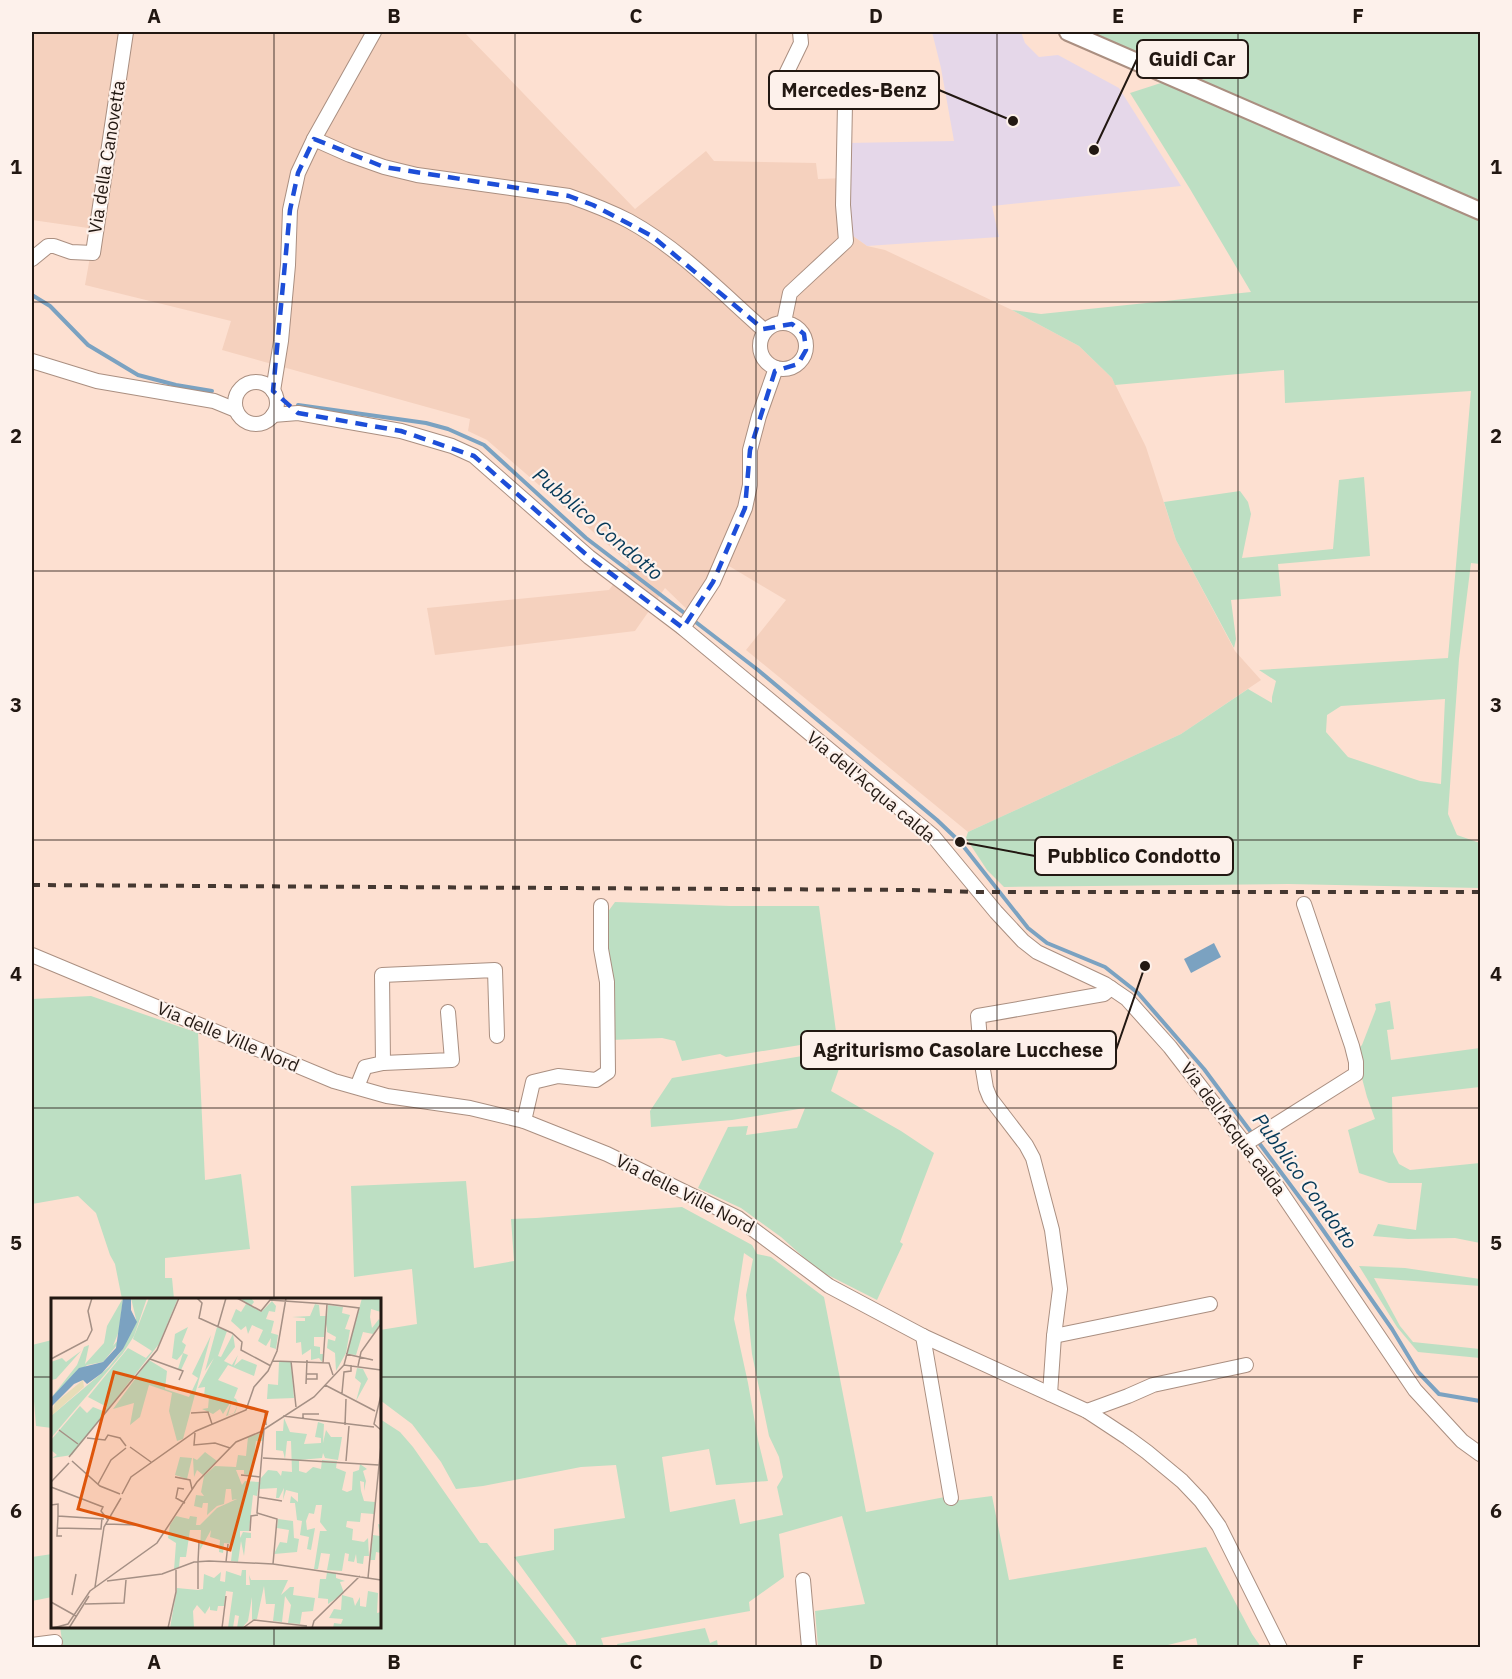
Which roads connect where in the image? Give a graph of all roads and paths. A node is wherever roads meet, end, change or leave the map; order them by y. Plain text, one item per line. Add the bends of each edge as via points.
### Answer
1 (126, 32) edge
2 (374, 32) edge
3 (800, 32) edge
4 (1068, 32) edge
5 (314, 139) junction
6 (1480, 211) edge
7 (32, 259) edge
8 (784, 322) junction
9 (765, 331) junction
10 (32, 361) edge
11 (277, 363) junction
12 (776, 368) junction
13 (257, 382) junction
14 (239, 391) junction
15 (274, 393) junction
16 (214, 401) junction
17 (236, 410) junction
18 (298, 413) junction
19 (273, 415) junction
20 (688, 621) junction
21 (1304, 904) dead end
22 (601, 906) dead end
23 (32, 955) edge
24 (1111, 988) junction
25 (448, 1012) dead end
26 (497, 1036) dead end
27 (383, 1063) junction
28 (357, 1087) junction
29 (524, 1121) junction
30 (1249, 1141) junction
31 (1210, 1304) dead end
32 (923, 1336) junction
33 (1054, 1336) junction
34 (1246, 1365) dead end
35 (1050, 1394) junction
36 (1087, 1411) junction
37 (1480, 1454) edge
38 (951, 1498) dead end
39 (803, 1580) dead end
40 (55, 1642) dead end
41 (32, 1645) edge
42 (809, 1647) edge
43 (1280, 1647) edge

1 - 7 street, Via della Canovetta via 93,253 48,246
2 - 5 street
3 - 8 street via 801,44 786,74 789,93 839,90 845,104 846,241 790,293
4 - 6 main road
5 - 9 street via 384,167 417,175 569,196 592,205 652,236 689,263
5 - 11 street via 298,173 290,210
8 - 9 street
8 - 12 street via 804,334 806,350 804,358 792,368
9 - 12 street via 761,353
10 - 16 street via 97,381
11 - 13 street
11 - 15 street
12 - 20 street via 750,450 750,485 745,508 713,582
13 - 14 street
13 - 15 street
14 - 16 street
14 - 17 street
15 - 18 street, Via dell'Acqua calda
15 - 19 street
16 - 17 street
17 - 19 street via 251,423 263,423
18 - 19 street, Via dell'Acqua calda
18 - 20 street, Via dell'Acqua calda via 401,432 474,456 589,557
20 - 24 street, Via dell'Acqua calda via 933,836 1023,941 1045,957
21 - 30 street via 1352,1046 1356,1074
22 - 29 street via 608,1072 596,1080 558,1076 533,1082
23 - 28 street, Via delle Ville Nord via 334,1081
24 - 30 street, Via dell'Acqua calda via 1127,999
24 - 33 street via 1104,994 978,1016 986,1088 1033,1158 1052,1230 1060,1289
25 - 27 street via 452,1060
26 - 27 street via 495,970 382,975
27 - 28 street via 365,1067
28 - 29 street, Via delle Ville Nord
29 - 32 street, Via delle Ville Nord via 607,1154 738,1218 829,1286
30 - 37 street, Via dell'Acqua calda via 1415,1390 1462,1441
31 - 33 street
32 - 35 street, Via delle Ville Nord
32 - 38 street
33 - 35 street
34 - 36 street via 1153,1385
35 - 36 street, Via delle Ville Nord
36 - 43 street, Via delle Ville Nord via 1137,1445 1201,1501 1219,1526
39 - 42 street
40 - 41 street

